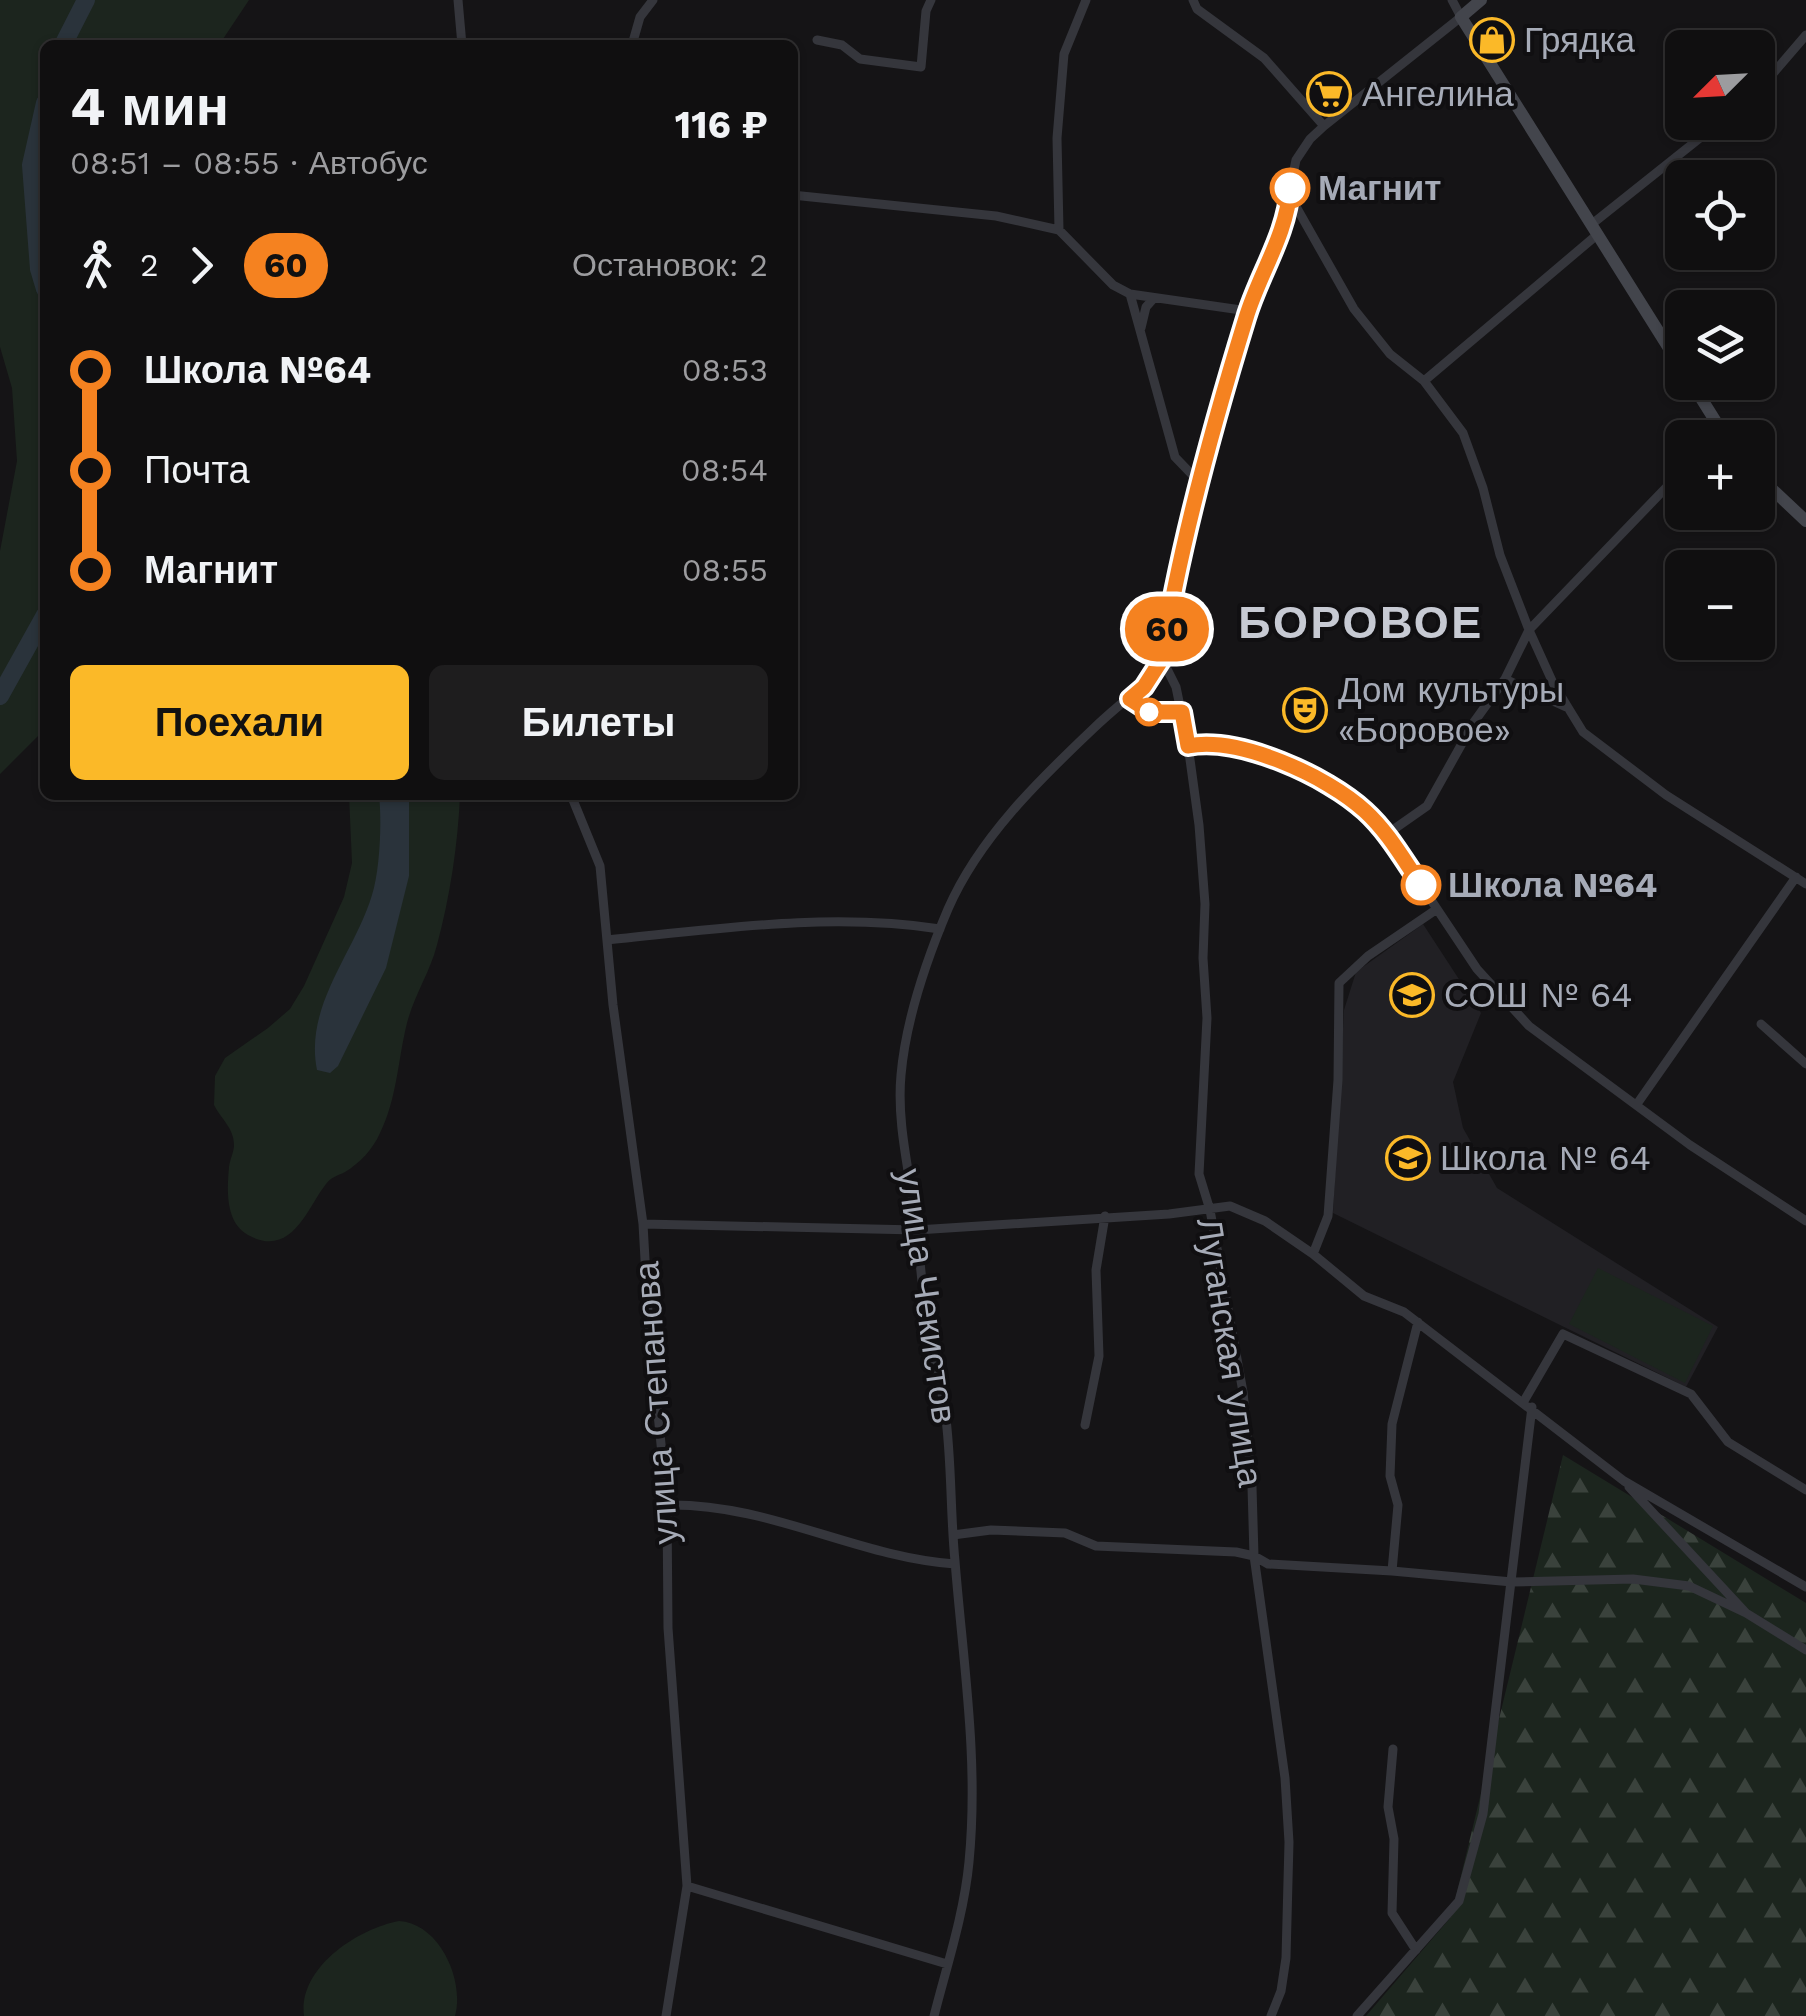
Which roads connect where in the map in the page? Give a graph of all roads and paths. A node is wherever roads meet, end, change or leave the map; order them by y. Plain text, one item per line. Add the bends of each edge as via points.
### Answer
1 (458, 0) edge
2 (653, 0) edge
3 (931, 0) edge
4 (1086, 0) edge
5 (1180, 0) edge
6 (1452, 0) edge
7 (1482, 0) edge
8 (1195, 4) edge
9 (1461, 18) junction
10 (1806, 35) edge
11 (462, 40) edge
12 (633, 40) edge
13 (817, 40) dead end
14 (1775, 71) edge
15 (1324, 126) junction
16 (1699, 140) edge
17 (798, 196) edge
18 (1290, 196) junction
19 (1595, 229) junction
20 (1059, 230) junction
21 (1130, 294) junction
22 (1154, 298) junction
23 (1248, 312) junction
24 (1140, 336) junction
25 (1665, 342) edge
26 (1424, 381) junction
27 (1201, 484) junction
28 (1665, 489) edge
29 (1775, 492) edge
30 (1806, 522) edge
31 (1529, 630) junction
32 (1162, 659) junction
33 (1505, 679) junction
34 (1130, 699) junction
35 (1566, 707) junction
36 (1182, 712) junction
37 (1188, 746) junction
38 (573, 800) edge
39 (1387, 834) junction
40 (1803, 881) edge
41 (1437, 909) junction
42 (940, 930) junction
43 (607, 940) junction
44 (1761, 1024) dead end
45 (1806, 1064) edge
46 (1637, 1104) junction
47 (1210, 1210) junction
48 (1105, 1216) junction
49 (1806, 1220) edge
50 (643, 1224) junction
51 (917, 1230) junction
52 (1312, 1254) junction
53 (1418, 1322) junction
54 (1528, 1404) junction
55 (1085, 1425) dead end
56 (1624, 1481) junction
57 (1806, 1490) edge
58 (667, 1505) junction
59 (953, 1535) junction
60 (1254, 1556) junction
61 (955, 1564) junction
62 (1392, 1570) junction
63 (1512, 1582) junction
64 (1806, 1587) edge
65 (1746, 1613) junction
66 (1806, 1650) edge
67 (1393, 1749) dead end
68 (687, 1886) junction
69 (1416, 1950) junction
70 (947, 1964) junction
71 (666, 2016) edge
72 (934, 2016) edge
73 (1271, 2016) edge
74 (1358, 2016) edge

1 - 11 street
2 - 12 street
3 - 13 street via 921,66 860,59 842,44
4 - 20 street via 1064,54
5 - 8 street
6 - 9 street
7 - 9 street
8 - 15 street via 1264,58
9 - 15 street
9 - 19 street
10 - 14 street
15 - 18 street via 1296,160
16 - 19 street
17 - 20 street via 996,216
18 - 23 street
18 - 26 street via 1354,309 1390,354
19 - 25 street
19 - 26 street
20 - 21 street
21 - 22 street
21 - 24 street
22 - 23 street
22 - 24 street
23 - 27 street
24 - 27 street via 1174,457
26 - 31 street via 1463,433
27 - 32 street
28 - 31 street
29 - 30 street
31 - 33 street
31 - 35 street
32 - 34 street, улица Чекистов
32 - 36 street, Луганская улица
33 - 35 street
33 - 39 street via 1427,806
34 - 36 street via 1150,712
34 - 42 street, улица Чекистов via 1071,750 997,831
35 - 40 street via 1583,732 1666,795
36 - 37 street, Луганская улица
37 - 39 street via 1209,742 1274,758 1340,793
37 - 47 street, Луганская улица via 1204,904 1198,1174
38 - 43 street, улица Степанова via 600,866
39 - 41 street
40 - 46 street
41 - 46 street via 1476,969 1529,1026
41 - 52 street via 1339,983 1328,1216
42 - 43 street via 780,922
42 - 51 street, улица Чекистов via 912,1012 901,1076
43 - 50 street, улица Степанова
44 - 45 street
46 - 49 street
47 - 48 street
47 - 52 street via 1230,1206
47 - 60 street, Луганская улица via 1242,1392
48 - 51 street
48 - 55 street via 1096,1270 1099,1356
50 - 51 street
50 - 58 street, улица Степанова
51 - 59 street, улица Чекистов via 944,1409
52 - 53 street via 1364,1296
53 - 54 street
53 - 62 street via 1392,1424 1390,1476 1398,1505
54 - 56 street
54 - 57 street via 1563,1334 1691,1394 1728,1442
54 - 63 street
56 - 64 street
56 - 65 street
58 - 61 street via 747,1511 920,1562
58 - 68 street, улица Степанова via 668,1628
59 - 60 street via 1065,1533 1096,1546
59 - 61 street, улица Чекистов
60 - 62 street via 1268,1564
60 - 73 street, Луганская улица via 1289,1842 1286,1958
61 - 70 street, улица Чекистов via 973,1741 970,1860
62 - 63 street
63 - 65 street via 1647,1580 1689,1586
63 - 69 street via 1483,1814 1460,1901
65 - 66 street
67 - 69 street via 1392,1913
68 - 70 street
68 - 71 street, улица Степанова
69 - 74 street
70 - 72 street, улица Чекистов

